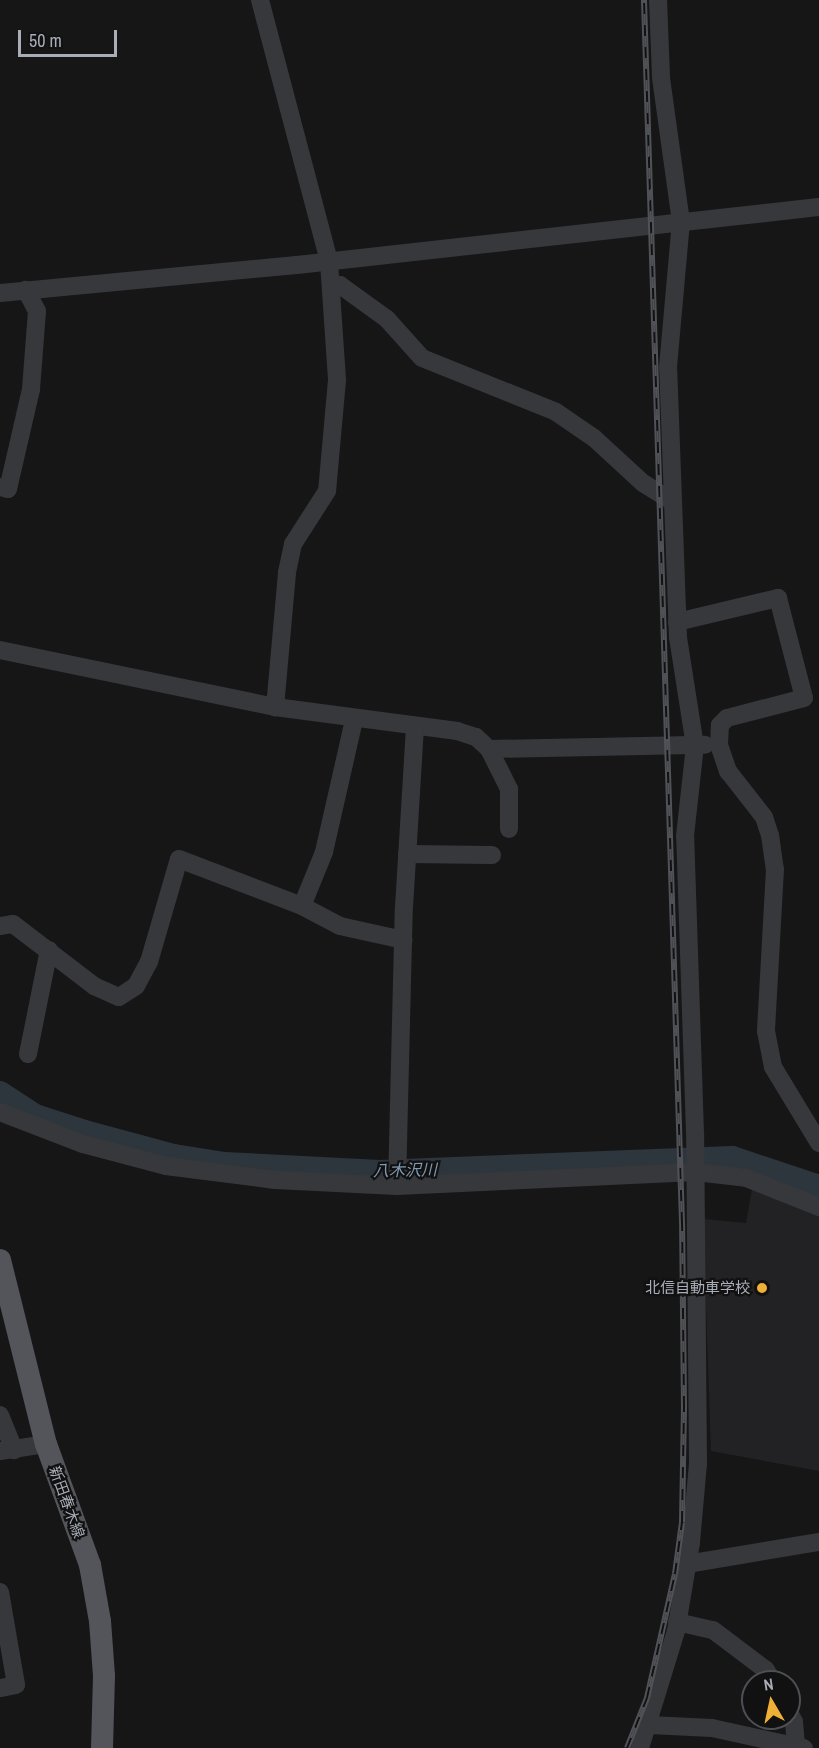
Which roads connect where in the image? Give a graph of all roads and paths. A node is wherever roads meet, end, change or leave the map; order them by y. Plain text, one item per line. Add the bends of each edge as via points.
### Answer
1 (260, 0) edge
2 (658, 0) edge
3 (819, 207) edge
4 (681, 222) junction
5 (329, 262) junction
6 (331, 286) junction
7 (26, 290) junction
8 (0, 293) edge
9 (0, 487) edge
10 (672, 501) junction
11 (677, 622) junction
12 (1, 654) edge
13 (275, 707) junction
14 (354, 720) junction
15 (415, 728) junction
16 (719, 745) junction
17 (696, 746) junction
18 (489, 749) junction
19 (509, 829) dead end
20 (407, 854) junction
21 (492, 855) dead end
22 (302, 906) junction
23 (0, 926) edge
24 (403, 940) junction
25 (49, 950) junction
26 (28, 1054) dead end
27 (0, 1112) edge
28 (819, 1143) edge
29 (696, 1172) junction
30 (397, 1183) junction
31 (819, 1207) edge
32 (0, 1260) edge
33 (0, 1415) edge
34 (46, 1444) junction
35 (7, 1450) edge
36 (819, 1542) edge
37 (687, 1564) junction
38 (0, 1592) edge
39 (2, 1620) edge
40 (677, 1622) junction
41 (766, 1670) edge
42 (0, 1688) edge
43 (650, 1725) junction
44 (796, 1730) edge
45 (800, 1747) edge
46 (102, 1748) edge
47 (640, 1748) edge

1 - 5 street
2 - 4 street via 661,77
3 - 4 street
4 - 5 street
4 - 10 street via 668,367
5 - 6 street
5 - 7 street
6 - 10 street via 340,285 387,319 422,358 556,412 594,438 643,483
6 - 13 street via 338,380 331,422 330,477 320,506 293,544
7 - 8 street
7 - 9 street via 37,311 31,389 8,489
10 - 11 street
11 - 16 street via 778,598 804,698 728,718 720,725
11 - 17 street
12 - 13 street via 43,657
13 - 14 street
14 - 15 street
14 - 22 street via 324,852
15 - 18 street via 457,731 476,737
15 - 20 street
16 - 17 street
16 - 28 street via 728,771 759,810 770,836 775,869 766,1031 773,1067
17 - 18 street
17 - 29 street via 685,836
18 - 19 street via 510,789
20 - 21 street
20 - 24 street
22 - 24 street via 339,926
22 - 25 street via 179,859 149,962 136,986 119,997 111,994 94,986
23 - 25 street via 14,924
24 - 30 street
25 - 26 street
27 - 30 street via 83,1144 166,1166 275,1180
29 - 30 street
29 - 31 street via 747,1178
29 - 37 street via 698,1463
32 - 34 main road, 新田春木線
33 - 35 street
34 - 35 street
34 - 46 main road, 新田春木線 via 90,1565 100,1621
36 - 37 street
37 - 40 street
38 - 39 street
39 - 42 street via 15,1685
40 - 41 street via 713,1630
40 - 43 street
43 - 45 street via 712,1728
43 - 47 street
44 - 45 street

